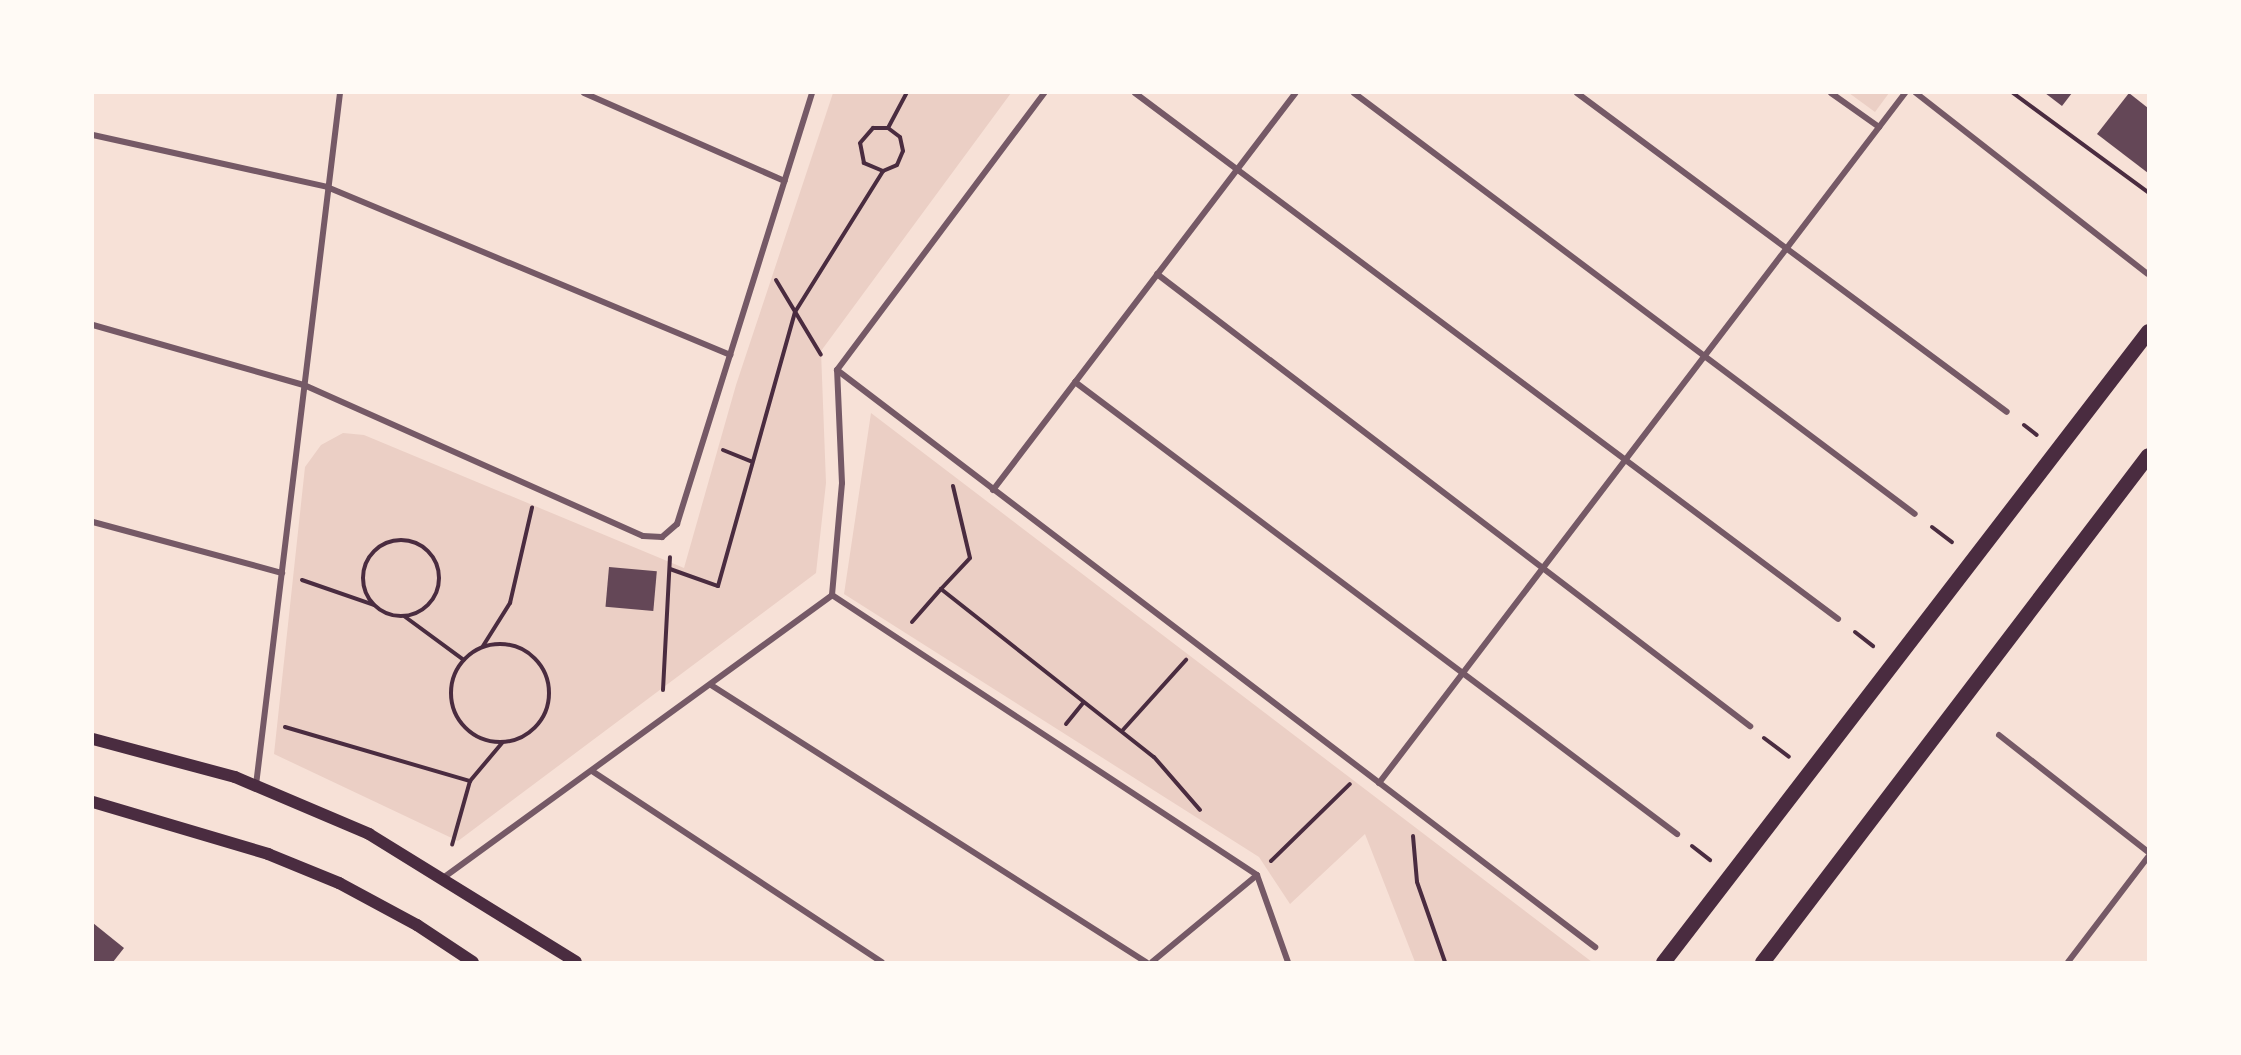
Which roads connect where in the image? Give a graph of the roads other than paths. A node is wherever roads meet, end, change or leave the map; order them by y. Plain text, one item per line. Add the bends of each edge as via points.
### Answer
1 (340, 93) edge
2 (584, 93) edge
3 (812, 93) edge
4 (1044, 93) edge
5 (1135, 93) edge
6 (1295, 93) edge
7 (1354, 93) edge
8 (1576, 93) edge
9 (1831, 93) edge
10 (1905, 93) edge
11 (1916, 93) edge
12 (1879, 127) junction
13 (93, 135) edge
14 (1237, 169) junction
15 (784, 181) junction
16 (327, 187) junction
17 (1786, 249) junction
18 (1157, 274) junction
19 (2148, 274) edge
20 (93, 325) edge
21 (2148, 330) edge
22 (730, 355) junction
23 (1705, 356) junction
24 (837, 370) junction
25 (1075, 382) junction
26 (304, 385) junction
27 (2007, 412) road end
28 (2148, 455) edge
29 (1625, 460) junction
30 (993, 490) junction
31 (1915, 514) road end
32 (93, 522) edge
33 (1543, 568) junction
34 (282, 573) junction
35 (832, 595) junction
36 (1838, 619) road end
37 (1462, 673) junction
38 (711, 685) junction
39 (1750, 726) road end
40 (1999, 735) dead end
41 (93, 739) edge
42 (592, 771) junction
43 (1379, 783) junction
44 (256, 785) junction
45 (93, 802) edge
46 (1677, 834) road end
47 (2148, 852) edge
48 (2148, 857) edge
49 (1257, 875) junction
50 (443, 878) junction
51 (1595, 947) dead end
52 (473, 962) edge
53 (576, 962) edge
54 (882, 962) edge
55 (1146, 962) edge
56 (1152, 962) edge
57 (1288, 962) edge
58 (1663, 962) edge
59 (1762, 962) edge
60 (2068, 962) edge

1 - 16 street
2 - 15 street
3 - 15 street
4 - 24 street
5 - 14 street
6 - 14 street
7 - 23 street
8 - 17 street
9 - 12 street
10 - 12 street
11 - 19 street
12 - 17 street
13 - 16 street
14 - 18 street
14 - 29 street
15 - 22 street
16 - 22 street
16 - 26 street
17 - 23 street
17 - 27 street
18 - 25 street
18 - 33 street
20 - 26 street
21 - 58 main road
22 - 26 street via 671,532 662,537 643,536
23 - 29 street
23 - 31 street
24 - 30 street
24 - 35 street via 842,483
25 - 30 street
25 - 37 street
26 - 34 street
28 - 59 main road
29 - 33 street
29 - 36 street
30 - 43 street
32 - 34 street
33 - 37 street
33 - 39 street
34 - 44 street
35 - 38 street
35 - 49 street
37 - 43 street
37 - 46 street
38 - 42 street
38 - 55 street
40 - 47 street
41 - 44 main road
42 - 50 street
42 - 54 street
43 - 51 street
44 - 50 main road via 369,834
45 - 52 main road via 268,854 339,883 417,925
48 - 60 street
49 - 56 street
49 - 57 street
50 - 53 main road

